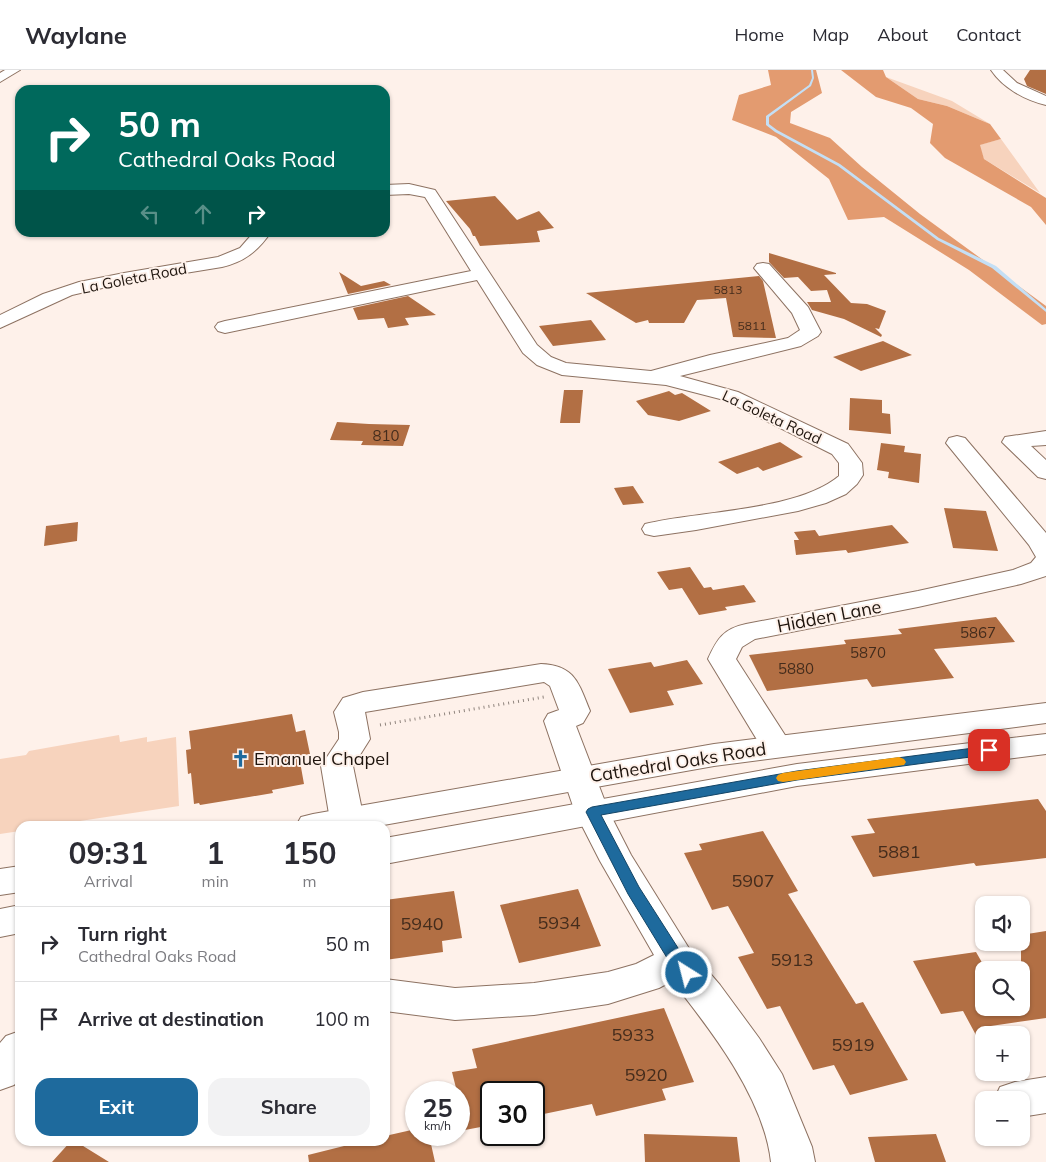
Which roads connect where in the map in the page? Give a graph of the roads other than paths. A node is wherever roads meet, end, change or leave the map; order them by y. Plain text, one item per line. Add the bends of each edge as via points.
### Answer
1 (14, 70) edge
2 (997, 70) edge
3 (0, 78) edge
4 (1046, 101) edge
5 (390, 190) edge
6 (259, 237) edge
7 (763, 268) dead end
8 (482, 274) junction
9 (0, 322) edge
10 (225, 327) dead end
11 (651, 378) junction
12 (1046, 438) edge
13 (957, 443) dead end
14 (1046, 472) edge
15 (654, 530) dead end
16 (1046, 553) edge
17 (1046, 562) edge
18 (1046, 713) edge
19 (1046, 744) edge
20 (776, 746) junction
21 (586, 795) junction
22 (347, 820) junction
23 (341, 821) edge
24 (390, 850) edge
25 (15, 880) edge
26 (0, 882) edge
27 (15, 920) edge
28 (0, 923) edge
29 (677, 961) junction
30 (390, 996) edge
31 (15, 1054) edge
32 (0, 1072) edge
33 (1046, 1095) edge
34 (1030, 1098) edge
35 (793, 1162) edge

1 - 3 street
2 - 4 street via 1012,85
5 - 8 street, La Goleta Road via 430,193
6 - 9 street, La Goleta Road via 251,249 222,262 90,285 44,300
7 - 11 street via 801,311 810,332 794,342
8 - 10 street
8 - 11 street, La Goleta Road via 530,349 544,361 562,369
11 - 15 street, La Goleta Road via 731,396 840,449 850,459 853,470 849,481 829,493 803,502 763,513
12 - 14 street via 1013,442
13 - 16 street via 1042,543
17 - 20 street, Hidden Lane via 1040,569 1021,576 746,632 730,642 722,659
18 - 20 street, Cathedral Oaks Road
19 - 21 street, Cathedral Oaks Road via 797,775
20 - 21 street, Cathedral Oaks Road
21 - 22 street, Cathedral Oaks Road
21 - 22 street via 559,721 572,716 574,706 562,682 548,674 358,704 349,712 354,741 336,766
21 - 24 street, Cathedral Oaks Road
21 - 29 street via 629,883
22 - 23 street, Cathedral Oaks Road
25 - 26 street
27 - 28 street
29 - 30 street via 646,977 608,988 534,999 455,1004
29 - 35 street via 745,1050 767,1087 791,1147
31 - 32 street
33 - 34 street

